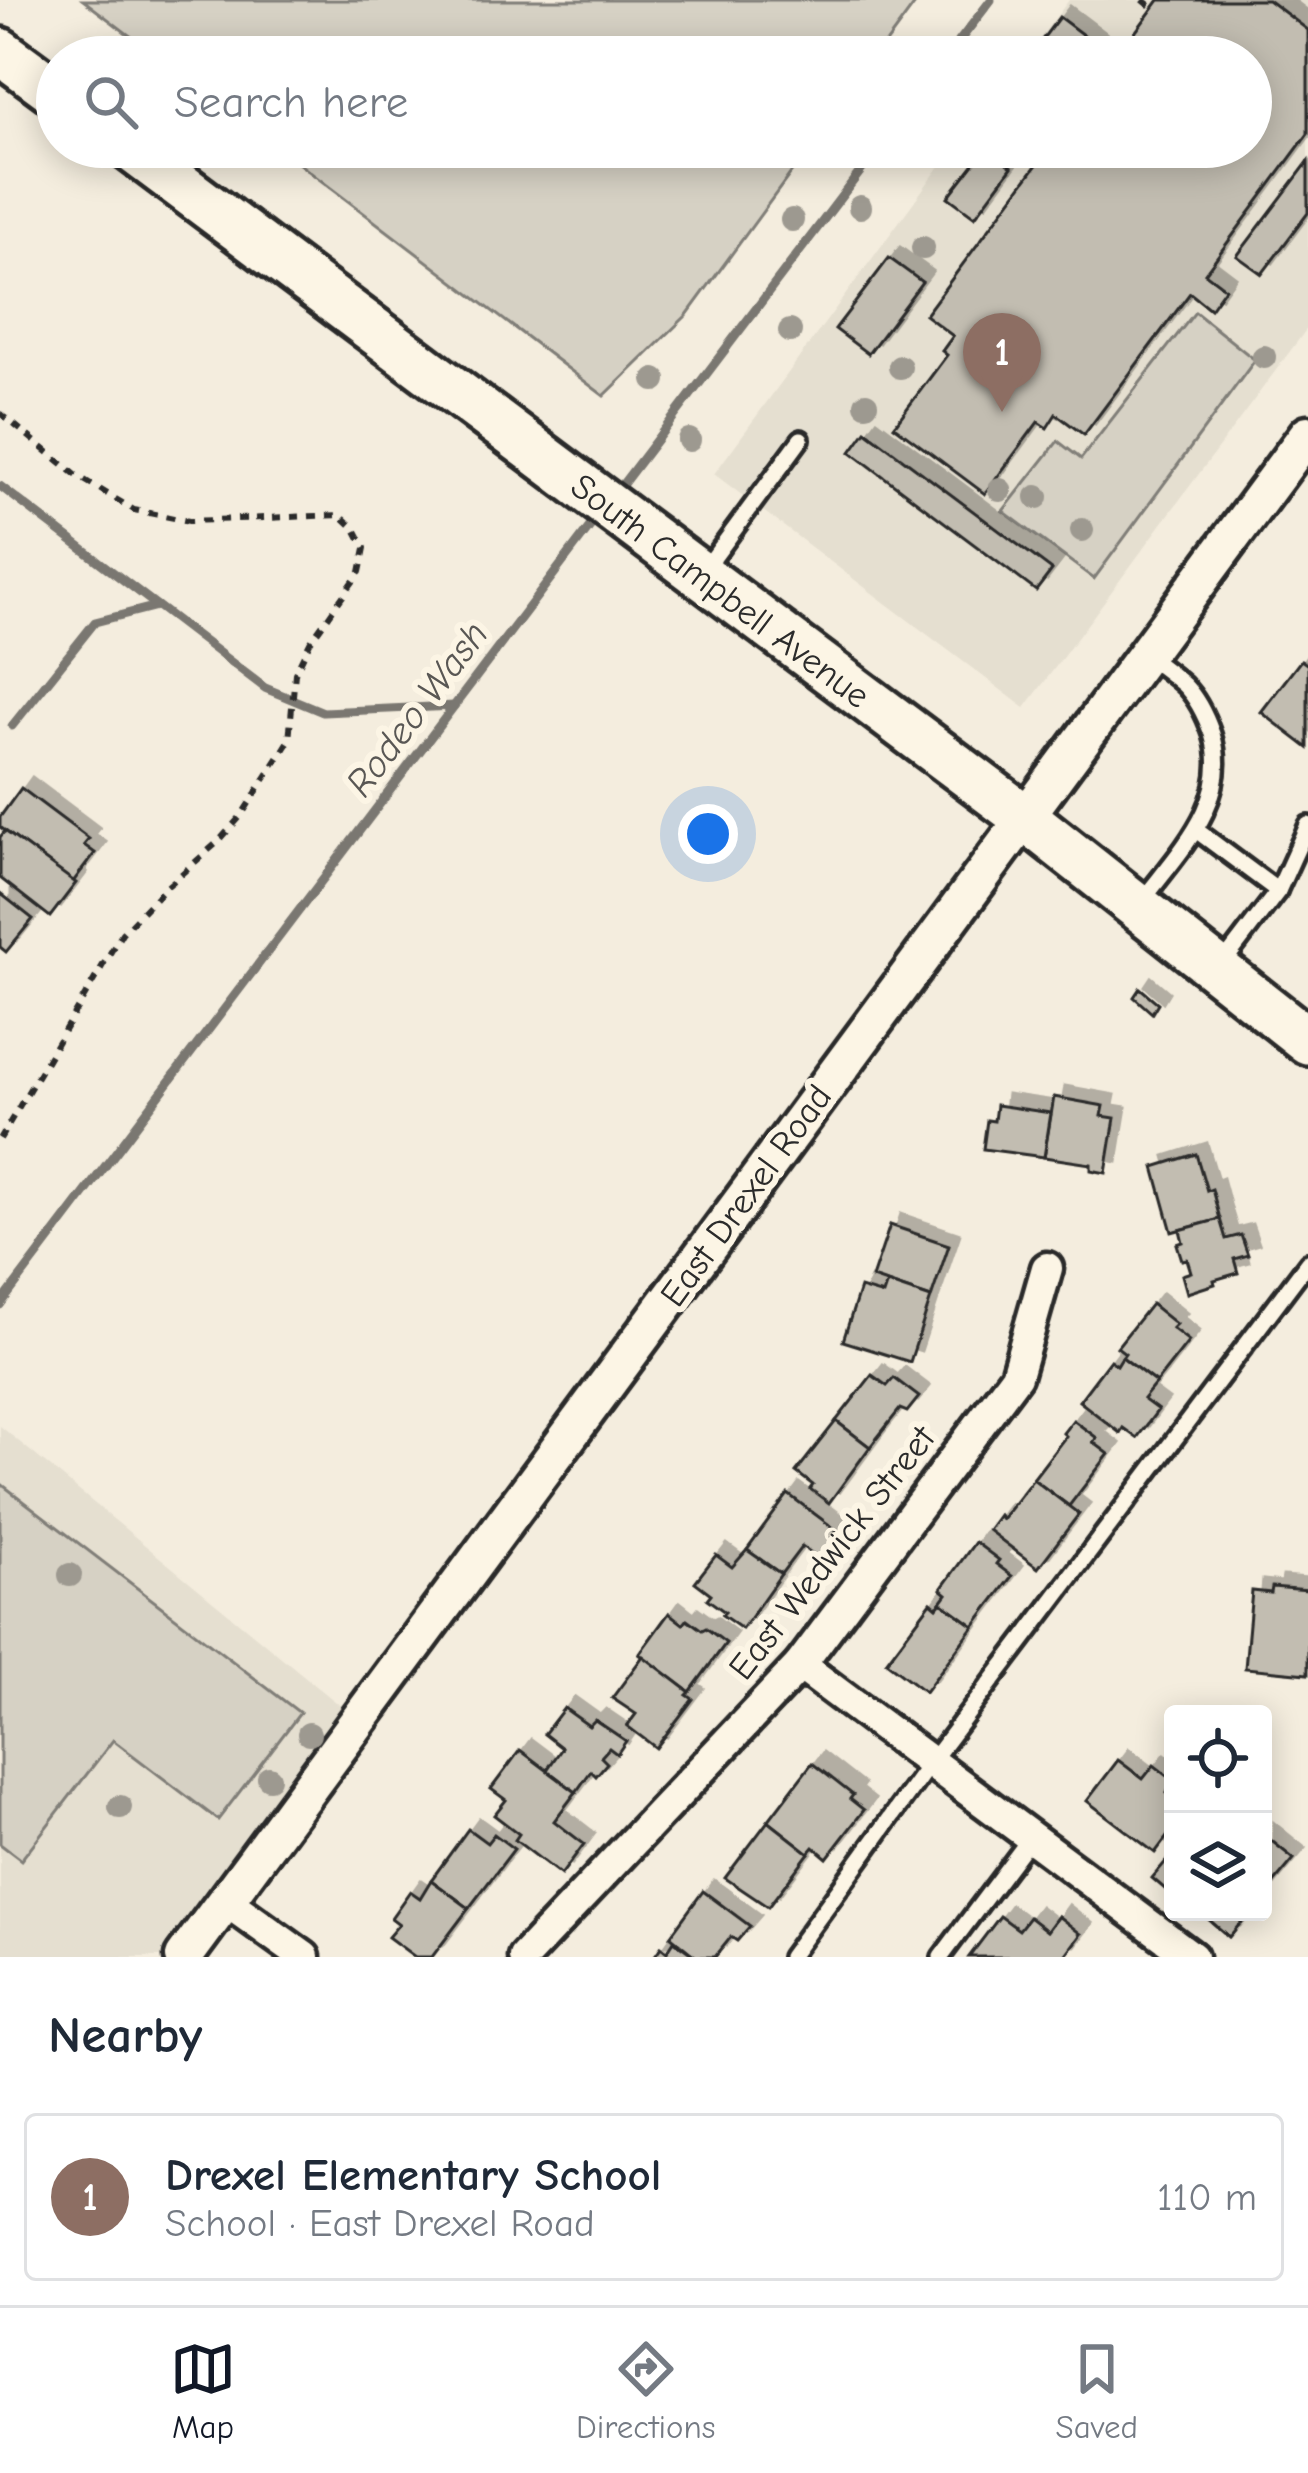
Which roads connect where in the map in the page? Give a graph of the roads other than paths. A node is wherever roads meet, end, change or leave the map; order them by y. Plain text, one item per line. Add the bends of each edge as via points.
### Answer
1 (0, 51) edge
2 (36, 78) edge
3 (157, 168) edge
4 (1308, 434) edge
5 (802, 439) dead end
6 (701, 575) junction
7 (1145, 654) junction
8 (1024, 817) junction
9 (1308, 825) edge
10 (1196, 830) junction
11 (1278, 891) junction
12 (1138, 906) junction
13 (1218, 970) junction
14 (1308, 1040) edge
15 (1308, 1262) edge
16 (1047, 1268) dead end
17 (800, 1665) junction
18 (931, 1762) junction
19 (1031, 1837) junction
20 (226, 1901) junction
21 (184, 1957) edge
22 (304, 1957) edge
23 (524, 1957) edge
24 (790, 1957) edge
25 (941, 1957) edge
26 (1192, 1957) edge

1 - 2 main road
3 - 6 main road, South Campbell Avenue
4 - 7 street, East Drexel Road
5 - 6 lane
6 - 8 main road, South Campbell Avenue
7 - 8 street, East Drexel Road
7 - 10 lane via 1196,699 1216,749 1214,788
8 - 12 main road, South Campbell Avenue
8 - 20 street, East Drexel Road
9 - 11 lane
10 - 11 lane
10 - 12 lane
11 - 13 lane
12 - 13 main road, South Campbell Avenue
13 - 14 main road, South Campbell Avenue
15 - 18 lane
16 - 17 street, East Wedwick Street via 1016,1376
17 - 18 street
17 - 23 street, East Wedwick Street
18 - 19 street
18 - 24 lane
19 - 25 lane
19 - 26 street
20 - 21 street, East Drexel Road
20 - 22 street

